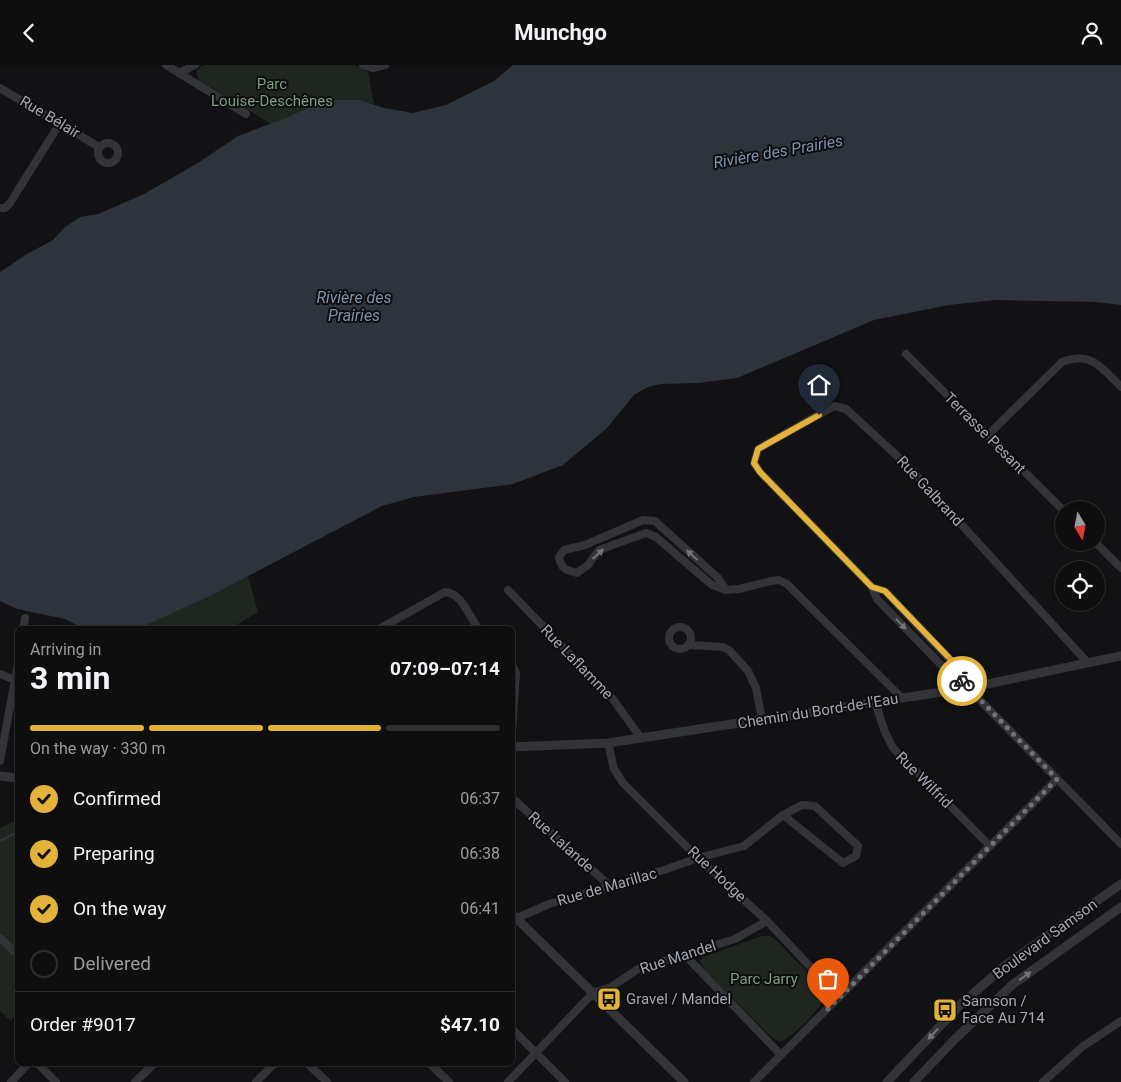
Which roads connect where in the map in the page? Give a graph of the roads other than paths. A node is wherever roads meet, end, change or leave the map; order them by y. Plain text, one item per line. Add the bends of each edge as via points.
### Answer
1 (166, 65) edge
2 (195, 65) edge
3 (385, 65) edge
4 (366, 66) edge
5 (179, 73) junction
6 (0, 87) edge
7 (246, 114) dead end
8 (60, 123) junction
9 (99, 147) dead end
10 (0, 208) edge
11 (906, 354) dead end
12 (1121, 387) edge
13 (988, 435) junction
14 (1055, 502) edge
15 (647, 520) junction
16 (646, 533) junction
17 (1104, 551) edge
18 (1121, 568) edge
19 (872, 587) junction
20 (508, 590) dead end
21 (726, 590) junction
22 (25, 618) dead end
23 (24, 626) edge
24 (384, 626) edge
25 (478, 626) edge
26 (688, 645) dead end
27 (1121, 656) edge
28 (1088, 662) junction
29 (515, 671) edge
30 (0, 673) edge
31 (958, 677) junction
32 (15, 679) joint
33 (515, 688) edge
34 (968, 688) junction
35 (902, 698) junction
36 (875, 702) junction
37 (762, 720) junction
38 (641, 738) junction
39 (608, 743) junction
40 (515, 747) edge
41 (0, 761) edge
42 (0, 776) edge
43 (15, 778) edge
44 (1057, 779) junction
45 (515, 801) edge
46 (783, 815) junction
47 (1121, 844) edge
48 (990, 846) junction
49 (698, 858) junction
50 (1121, 884) edge
51 (610, 886) junction
52 (1121, 907) edge
53 (515, 916) edge
54 (767, 921) junction
55 (0, 938) edge
56 (15, 952) edge
57 (684, 954) junction
58 (593, 993) junction
59 (839, 997) junction
60 (1121, 1021) edge
61 (515, 1032) edge
62 (536, 1052) junction
63 (781, 1055) junction
64 (26, 1066) edge
65 (40, 1066) edge
66 (152, 1066) edge
67 (272, 1066) edge
68 (310, 1066) edge
69 (432, 1066) edge
70 (1048, 1080) edge
71 (10, 1082) edge
72 (56, 1082) edge
73 (135, 1082) edge
74 (256, 1082) edge
75 (327, 1082) edge
76 (448, 1082) edge
77 (508, 1082) edge
78 (565, 1082) edge
79 (684, 1082) edge
80 (754, 1082) edge
81 (887, 1082) edge
82 (914, 1082) edge

1 - 5 street
2 - 5 street
3 - 4 street via 376,68
5 - 7 street
6 - 8 street, Rue Bélair
8 - 9 street, Rue Bélair
8 - 10 street via 10,203
11 - 13 street, Terrasse Pesant
12 - 13 street via 1097,362 1074,358 1062,362
13 - 14 street, Terrasse Pesant
15 - 16 street
15 -> 16 street via 564,550 560,564 576,573 588,565 599,550
21 -> 15 street via 718,578 655,521
16 - 21 street via 656,537 712,585
17 - 18 street
19 - 28 street, Rue Galbrand via 754,463 758,449 834,406 846,409 907,465
19 -> 31 street via 877,599 950,674
19 - 31 street via 885,591 958,667
20 - 38 street, Rue Laflamme via 612,698
21 - 35 street via 779,580 787,584
22 - 23 street
24 - 25 street via 445,592 457,597
26 - 37 street via 729,649 748,671 756,688
27 - 28 street, Chemin du Bord-de-l'Eau
28 - 34 street, Chemin du Bord-de-l'Eau
29 - 33 street
30 - 32 street
31 - 34 street
32 - 41 street
34 - 35 street, Chemin du Bord-de-l'Eau
34 - 44 street
35 - 36 street, Chemin du Bord-de-l'Eau
36 - 37 street, Chemin du Bord-de-l'Eau
36 - 48 street, Rue Wilfrid via 884,732 893,748
37 - 38 street, Chemin du Bord-de-l'Eau
38 - 39 street, Chemin du Bord-de-l'Eau
39 - 40 street, Chemin du Bord-de-l'Eau
39 - 49 street, Rue Hodge via 614,769 623,783
42 - 43 street
44 - 47 street
44 - 48 street
45 - 51 street, Rue Lalande
46 - 46 street, Rue de Marillac via 802,805 815,806 858,846 856,857 843,863
46 - 49 street, Rue de Marillac via 744,846
48 - 59 street
49 - 51 street, Rue de Marillac
49 - 54 street, Rue Hodge
50 -> 81 street, Boulevard Samson via 1006,965 960,1005
51 - 53 street, Rue de Marillac
82 -> 52 street, Boulevard Samson via 1012,985
53 - 58 street
54 - 57 street, Rue Mandel via 735,939
54 - 59 street, Rue Hodge
55 - 56 street
57 - 58 street, Rue Mandel via 638,969 611,987
57 - 63 street
58 - 62 street, Rue Mandel
58 - 79 street
59 - 63 street
60 - 70 street via 1082,1047
61 - 62 street
62 - 77 street, Rue Mandel
62 - 78 street
63 - 80 street
64 - 71 street
65 - 72 street
66 - 73 street
67 - 74 street
68 - 75 street
69 - 76 street

